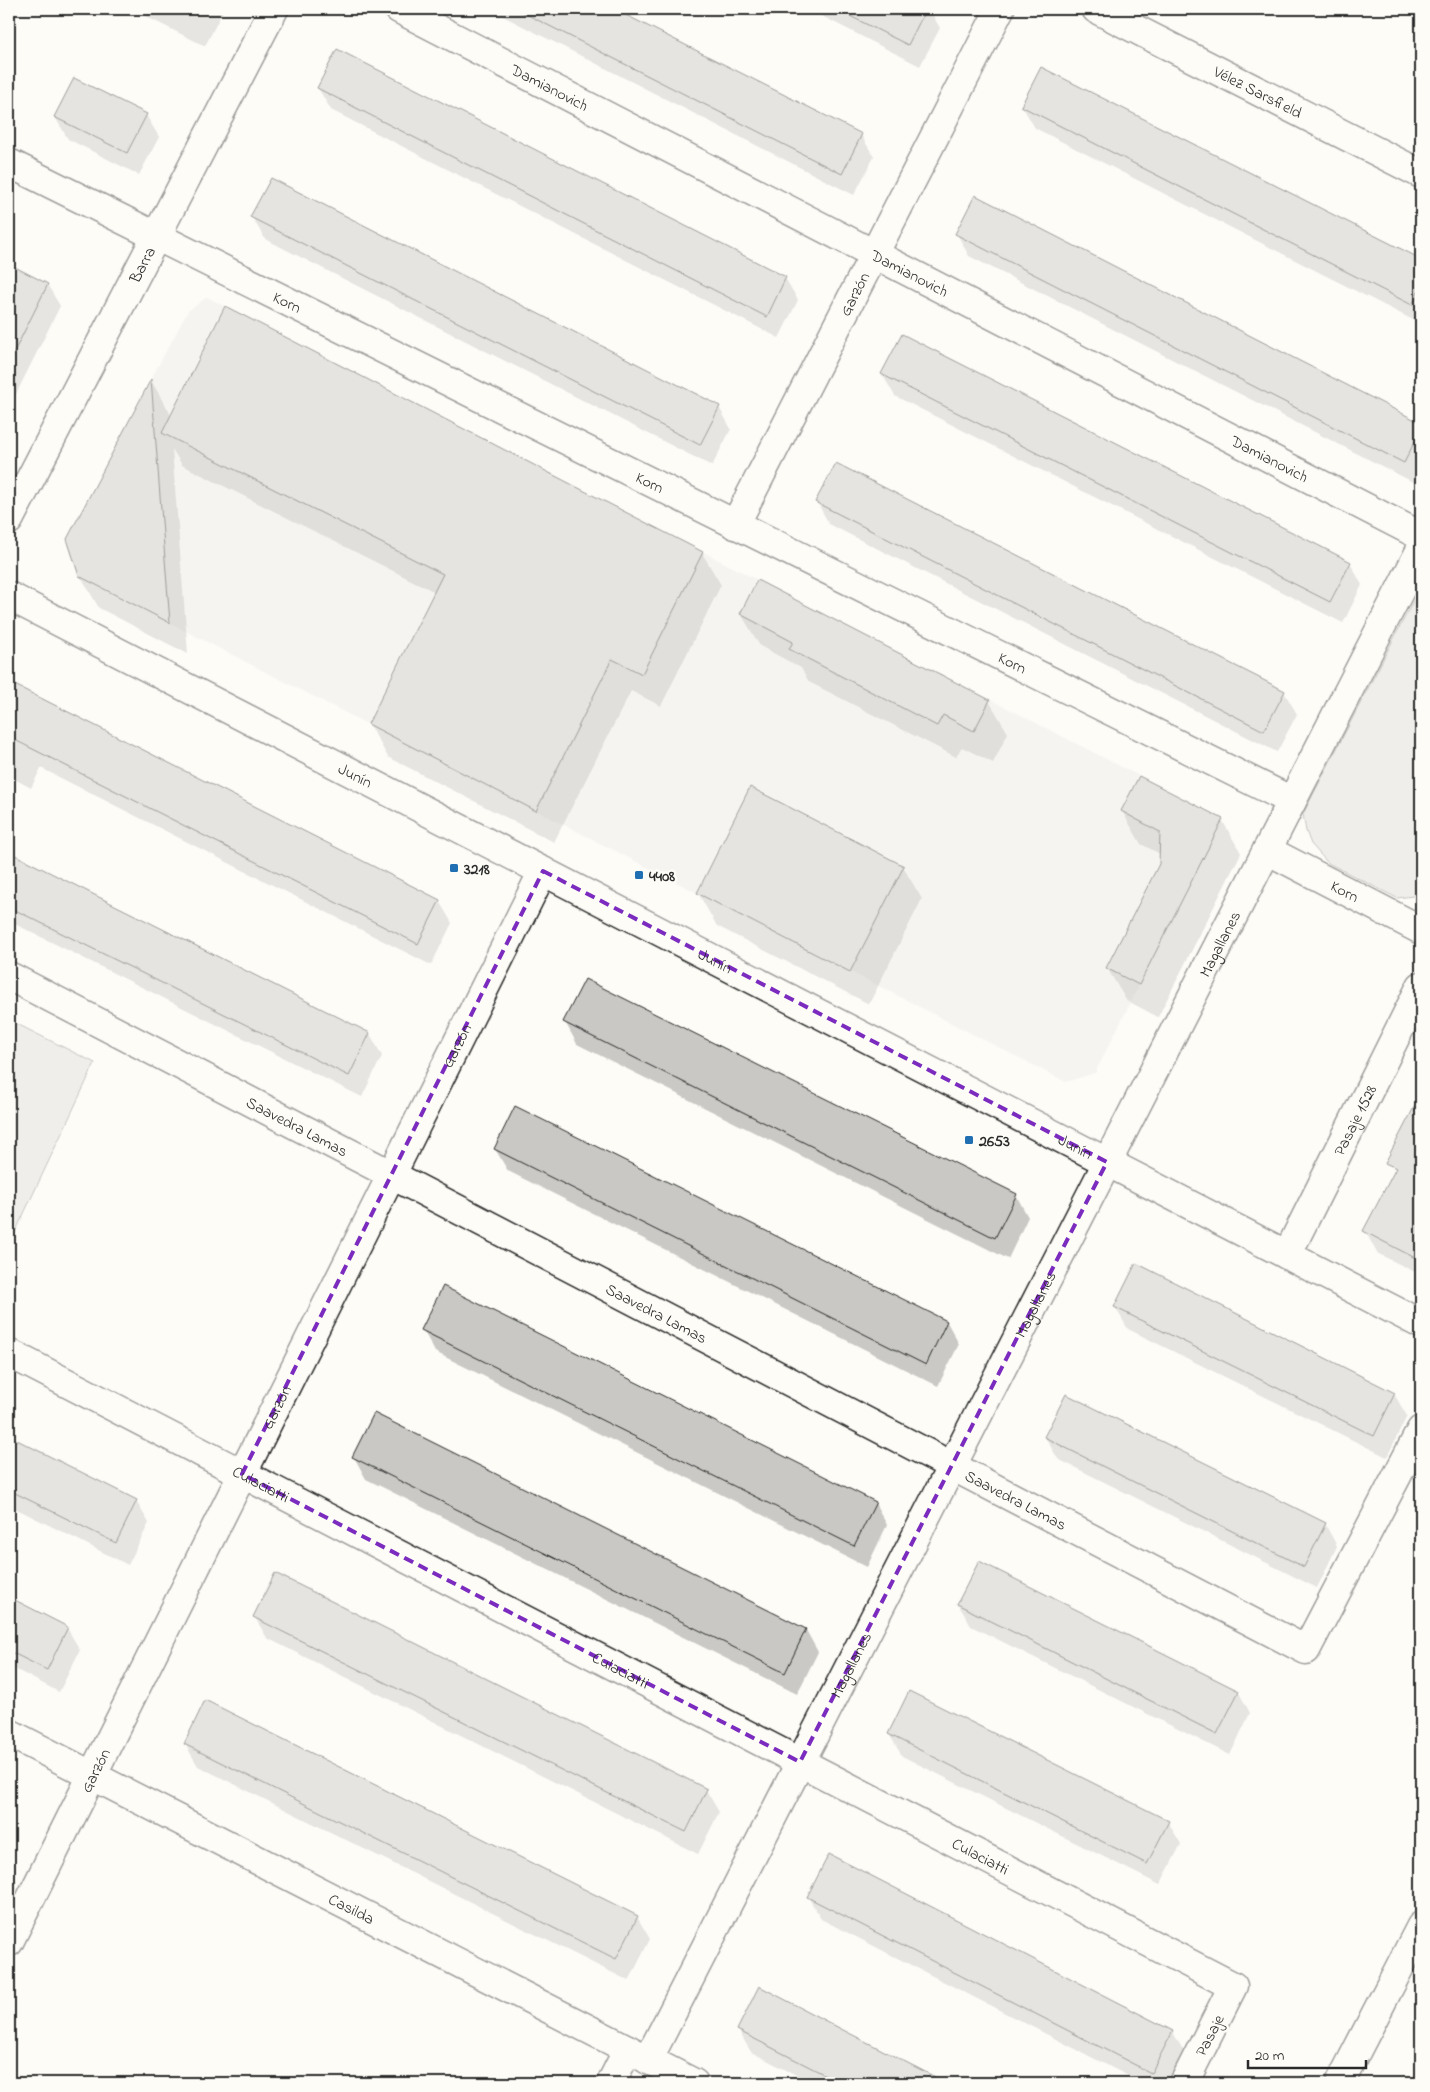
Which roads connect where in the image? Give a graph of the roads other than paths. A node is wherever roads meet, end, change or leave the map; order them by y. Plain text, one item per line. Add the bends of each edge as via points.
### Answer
1 (274, 9) edge
2 (400, 9) edge
3 (1000, 9) edge
4 (1096, 9) edge
5 (9, 164) edge
6 (1421, 174) edge
7 (156, 237) junction
8 (875, 254) junction
9 (9, 520) edge
10 (736, 525) junction
11 (1421, 536) edge
12 (1421, 549) edge
13 (9, 596) edge
14 (1292, 801) junction
15 (1267, 850) junction
16 (543, 871) junction
17 (1421, 930) edge
18 (9, 976) edge
19 (1421, 986) edge
20 (1108, 1162) junction
21 (392, 1175) junction
22 (1287, 1255) junction
23 (1421, 1324) edge
24 (9, 1353) edge
25 (1421, 1430) edge
26 (951, 1466) junction
27 (242, 1474) junction
28 (9, 1733) edge
29 (800, 1762) junction
30 (92, 1775) junction
31 (1421, 1926) edge
32 (9, 1942) edge
33 (1233, 1986) joint
34 (638, 2054) junction
35 (610, 2083) edge
36 (694, 2083) edge
37 (1184, 2083) edge
38 (1340, 2083) edge

1 - 7 street, Barra
2 - 8 street, Damianovich
3 - 8 street, Garzón
4 - 6 street, Vélez Sarsfield
5 - 7 street, Korn
7 - 9 street, Barra
7 - 10 street, Korn
8 - 10 street, Garzón
8 - 11 street, Damianovich
10 - 14 street, Korn
12 - 14 street, Magallanes
13 - 16 street, Junín
14 - 15 street, Magallanes
15 - 17 street, Korn
15 - 20 street, Magallanes
16 - 20 street, Junín
16 - 21 street, Garzón
18 - 21 street, Saavedra Lamas
19 - 22 street, Pasaje 1528
20 - 22 street, Junín
20 - 26 street, Magallanes
21 - 26 street, Saavedra Lamas
21 - 27 street, Garzón
22 - 23 street, Junín
24 - 27 street, Culaciatti
25 - 26 street, Saavedra Lamas via 1306,1650
26 - 29 street, Magallanes
27 - 29 street, Culaciatti
27 - 30 street, Garzón
28 - 30 street, Casilda
29 - 33 street, Culaciatti
29 - 34 street, Magallanes
30 - 32 street, Garzón
30 - 34 street, Casilda
31 - 38 street
33 - 37 street, Pasaje
34 - 35 street, Magallanes
34 - 36 street, Casilda

